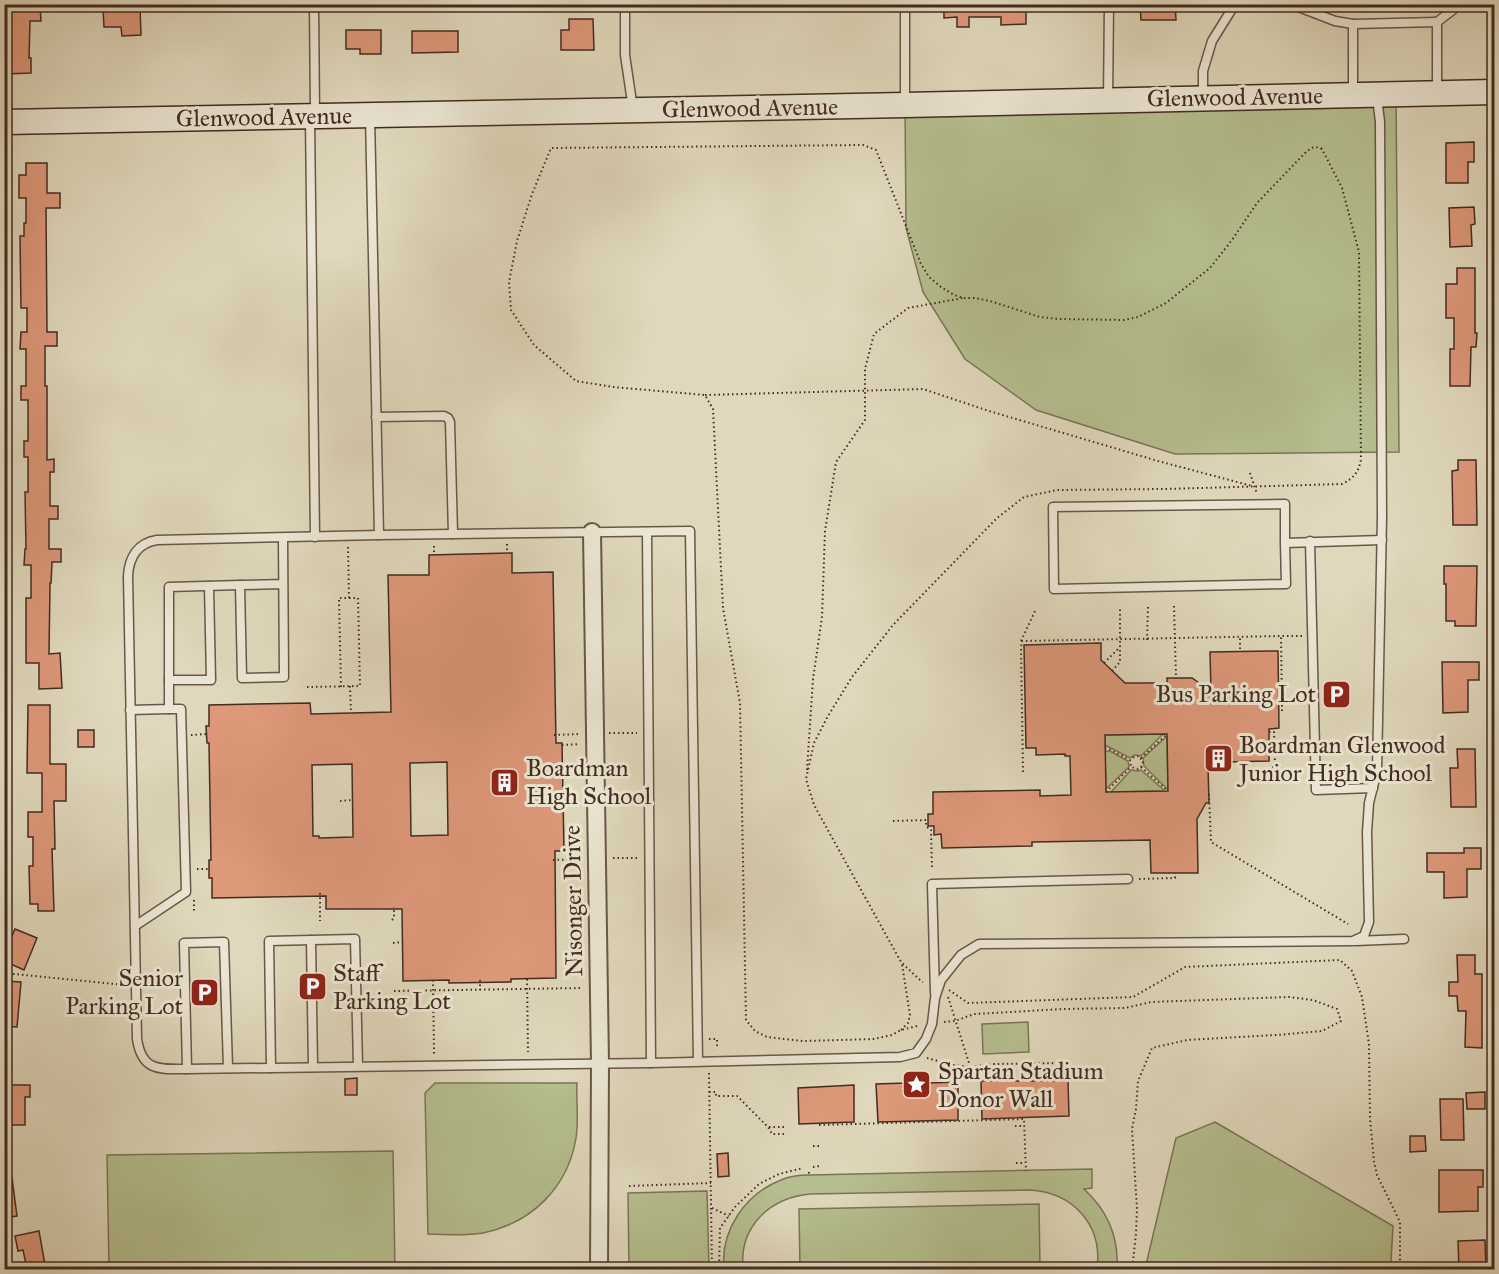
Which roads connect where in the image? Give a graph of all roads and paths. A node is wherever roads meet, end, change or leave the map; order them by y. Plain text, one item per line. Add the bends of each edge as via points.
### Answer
1 (314, 4) edge
2 (625, 4) edge
3 (905, 4) edge
4 (1108, 4) edge
5 (1235, 4) edge
6 (1291, 4) edge
7 (1456, 4) edge
8 (1313, 9) edge
9 (1437, 22) junction
10 (1353, 24) junction
11 (1494, 92) edge
12 (1437, 93) junction
13 (1365, 94) junction
14 (1203, 98) junction
15 (1108, 100) junction
16 (905, 105) junction
17 (633, 110) junction
18 (370, 115) junction
19 (312, 116) junction
20 (4, 122) edge
21 (864, 145) dead end
22 (964, 298) junction
23 (865, 390) junction
24 (705, 395) dead end
25 (376, 417) junction
26 (1250, 474) dead end
27 (1255, 487) junction
28 (1260, 505) junction
29 (592, 532) junction
30 (647, 532) junction
31 (453, 534) junction
32 (379, 535) junction
33 (315, 537) junction
34 (283, 538) junction
35 (1382, 540) junction
36 (1310, 541) junction
37 (507, 543) dead end
38 (1285, 543) junction
39 (434, 544) dead end
40 (348, 546) dead end
41 (507, 553) dead end
42 (434, 555) dead end
43 (283, 584) junction
44 (240, 585) junction
45 (209, 586) junction
46 (349, 598) junction
47 (1148, 606) dead end
48 (1174, 606) dead end
49 (1120, 608) dead end
50 (1036, 609) dead end
51 (1281, 636) junction
52 (1305, 636) dead end
53 (1240, 637) junction
54 (1175, 638) junction
55 (1147, 639) junction
56 (1120, 640) junction
57 (1021, 643) junction
58 (1120, 647) junction
59 (1240, 649) dead end
60 (1104, 663) dead end
61 (1112, 671) dead end
62 (1176, 678) dead end
63 (169, 680) junction
64 (350, 686) junction
65 (307, 687) dead end
66 (341, 687) junction
67 (170, 709) junction
68 (130, 710) junction
69 (1282, 711) dead end
70 (351, 713) dead end
71 (1269, 732) dead end
72 (610, 733) dead end
73 (648, 733) junction
74 (207, 734) dead end
75 (586, 734) dead end
76 (1167, 734) dead end
77 (191, 735) dead end
78 (554, 735) dead end
79 (586, 744) dead end
80 (562, 745) dead end
81 (1105, 748) dead end
82 (1141, 758) junction
83 (1130, 760) junction
84 (1131, 767) junction
85 (1141, 767) junction
86 (1269, 768) dead end
87 (1023, 772) dead end
88 (806, 779) junction
89 (1373, 788) junction
90 (1168, 791) dead end
91 (1106, 792) dead end
92 (1209, 794) dead end
93 (352, 800) dead end
94 (340, 801) dead end
95 (893, 821) dead end
96 (612, 858) dead end
97 (649, 858) junction
98 (588, 859) dead end
99 (553, 860) dead end
100 (194, 869) dead end
101 (209, 869) dead end
102 (932, 870) dead end
103 (1175, 873) dead end
104 (1128, 879) joint
105 (320, 893) dead end
106 (194, 900) dead end
107 (394, 907) dead end
108 (194, 913) dead end
109 (392, 920) dead end
110 (320, 921) dead end
111 (1348, 924) dead end
112 (135, 926) junction
113 (1404, 939) dead end
114 (311, 940) junction
115 (1353, 941) junction
116 (393, 942) dead end
117 (403, 942) dead end
118 (901, 962) junction
119 (4, 974) edge
120 (527, 979) dead end
121 (433, 980) dead end
122 (480, 980) dead end
123 (934, 985) junction
124 (136, 986) junction
125 (590, 988) dead end
126 (527, 989) junction
127 (433, 990) junction
128 (480, 990) junction
129 (394, 991) dead end
130 (935, 998) junction
131 (394, 1000) dead end
132 (377, 1001) dead end
133 (955, 1021) junction
134 (932, 1024) junction
135 (922, 1056) dead end
136 (709, 1061) junction
137 (651, 1062) junction
138 (698, 1062) junction
139 (600, 1063) junction
140 (1061, 1063) dead end
141 (529, 1064) junction
142 (434, 1065) junction
143 (358, 1066) junction
144 (313, 1067) junction
145 (970, 1067) junction
146 (228, 1068) junction
147 (271, 1068) junction
148 (187, 1069) junction
149 (709, 1092) junction
150 (819, 1125) dead end
151 (1015, 1126) dead end
152 (1024, 1126) junction
153 (768, 1127) junction
154 (784, 1127) dead end
155 (784, 1134) dead end
156 (813, 1146) dead end
157 (820, 1146) dead end
158 (1016, 1163) dead end
159 (1026, 1163) junction
160 (820, 1166) dead end
161 (813, 1167) dead end
162 (803, 1168) dead end
163 (1026, 1171) dead end
164 (711, 1183) junction
165 (629, 1186) dead end
166 (711, 1207) junction
167 (729, 1216) junction
168 (599, 1269) edge
169 (712, 1269) edge
170 (719, 1269) edge
171 (1132, 1269) edge
172 (1398, 1269) edge

1 - 19 lane
2 - 17 lane
3 - 16 lane
4 - 15 lane
5 - 14 lane via 1212,41 1203,71
6 - 8 lane
7 - 9 lane
8 - 10 lane via 1335,21
9 - 10 lane
9 - 12 lane
10 - 13 lane
11 - 12 street, Glenwood Avenue
12 - 13 street, Glenwood Avenue
13 - 14 street, Glenwood Avenue
13 - 35 lane via 1380,134
14 - 15 street, Glenwood Avenue
15 - 16 street, Glenwood Avenue
16 - 17 street, Glenwood Avenue
17 - 18 street, Glenwood Avenue
18 - 19 street, Glenwood Avenue
18 - 25 lane
19 - 20 street, Glenwood Avenue
19 - 33 lane
21 - 22 path via 876,150 929,277
22 - 23 path via 908,308 874,334 865,369
22 - 27 path via 1059,319 1124,320 1148,313 1210,268 1257,203 1311,148 1322,149 1342,188 1359,252 1361,459 1353,478 1342,484
23 - 24 path
23 - 27 path via 923,389
23 - 88 path via 865,420 836,462 825,531 822,617
25 - 31 lane via 448,418
25 - 32 lane
26 - 27 path
27 - 28 path
27 - 88 path via 1057,490 1024,497 997,518 893,625 852,677 814,743
28 - 38 lane via 1285,504
28 - 38 lane via 1053,507 1054,589 1286,584
29 - 30 lane
29 - 31 lane
29 - 139 street, Nisonger Drive
30 - 73 lane
30 - 138 lane via 690,531
31 - 32 lane
32 - 33 lane
33 - 34 lane
34 - 43 lane
34 - 68 lane via 157,540 138,548 130,560 128,576
35 - 36 lane
35 - 89 lane via 1377,771
36 - 38 lane
36 - 89 lane via 1316,790
37 - 41 path
39 - 42 path
40 - 46 path
43 - 44 lane
43 - 44 lane via 284,677 242,678
44 - 45 lane
45 - 63 lane via 169,587
45 - 63 lane via 212,680
46 - 64 path via 358,598 360,686
46 - 66 path via 339,598
47 - 55 path
48 - 54 path
49 - 56 path
50 - 57 path
51 - 52 path
51 - 53 path
51 - 69 path
53 - 54 path
53 - 59 path
54 - 55 path
54 - 62 path
55 - 56 path
56 - 57 path
56 - 58 path
57 - 87 path
58 - 60 path
58 - 61 path via 1120,662
63 - 67 lane
64 - 66 path
64 - 70 path
65 - 66 path
67 - 68 lane
67 - 112 lane via 181,709 186,891
68 - 112 lane
71 - 86 path via 1274,732 1275,765
72 - 73 path
73 - 97 lane
74 - 77 path
75 - 78 path
76 - 82 path
79 - 80 path
81 - 83 path
82 - 83 path
82 - 85 path
83 - 84 path
84 - 85 path
84 - 91 path
85 - 90 path
88 - 118 path via 814,805
89 - 115 lane via 1367,832 1369,922 1364,936
92 - 111 path via 1211,842
93 - 94 path
95 - 102 path via 927,820
96 - 97 path
97 - 137 lane
98 - 99 path
100 - 101 path
103 - 104 path via 1175,878
104 - 123 lane via 932,884
105 - 110 path
106 - 108 path
107 - 109 path
112 - 124 lane
113 - 115 lane
114 - 143 lane via 355,939
114 - 144 lane
114 - 147 lane via 269,941
115 - 130 lane via 979,944 961,955 941,980
116 - 117 path
118 - 123 path via 921,981
118 - 134 path via 909,1015 901,1030
119 - 124 path
120 - 126 path
121 - 127 path
122 - 128 path
123 - 130 lane
124 - 148 lane via 137,1039 142,1056 153,1067
125 - 126 path
126 - 128 path
126 - 141 path
127 - 128 path
127 - 129 path
127 - 142 path
130 - 134 lane
131 - 132 path
133 - 134 path
133 - 145 path
133 - 171 path via 974,1014 1278,998 1313,1000 1337,1009 1341,1021 1322,1031 1187,1040 1152,1048 1138,1081 1132,1129 1137,1209
133 - 172 path via 945,989 968,1003 1133,998 1185,967 1341,960 1352,971 1362,997 1369,1044 1374,1161 1400,1222
134 - 136 lane via 915,1053 900,1057
135 - 145 path
136 - 138 lane
136 - 149 path
137 - 138 lane
137 - 139 lane
139 - 141 lane
139 - 168 street, Nisonger Drive
140 - 145 path
141 - 142 lane
142 - 143 lane
143 - 144 lane
144 - 147 lane
146 - 147 lane
146 - 148 lane
146 - 148 lane via 224,942 214,942 184,943
149 - 153 path via 737,1096
149 - 164 path
150 - 152 path via 1024,1119
151 - 152 path
152 - 159 path
153 - 154 path
153 - 155 path via 771,1134
156 - 157 path
158 - 159 path
159 - 163 path
160 - 161 path
162 - 167 path via 759,1184
164 - 165 path
164 - 166 path
166 - 167 path
166 - 169 path
167 - 170 path via 720,1228

